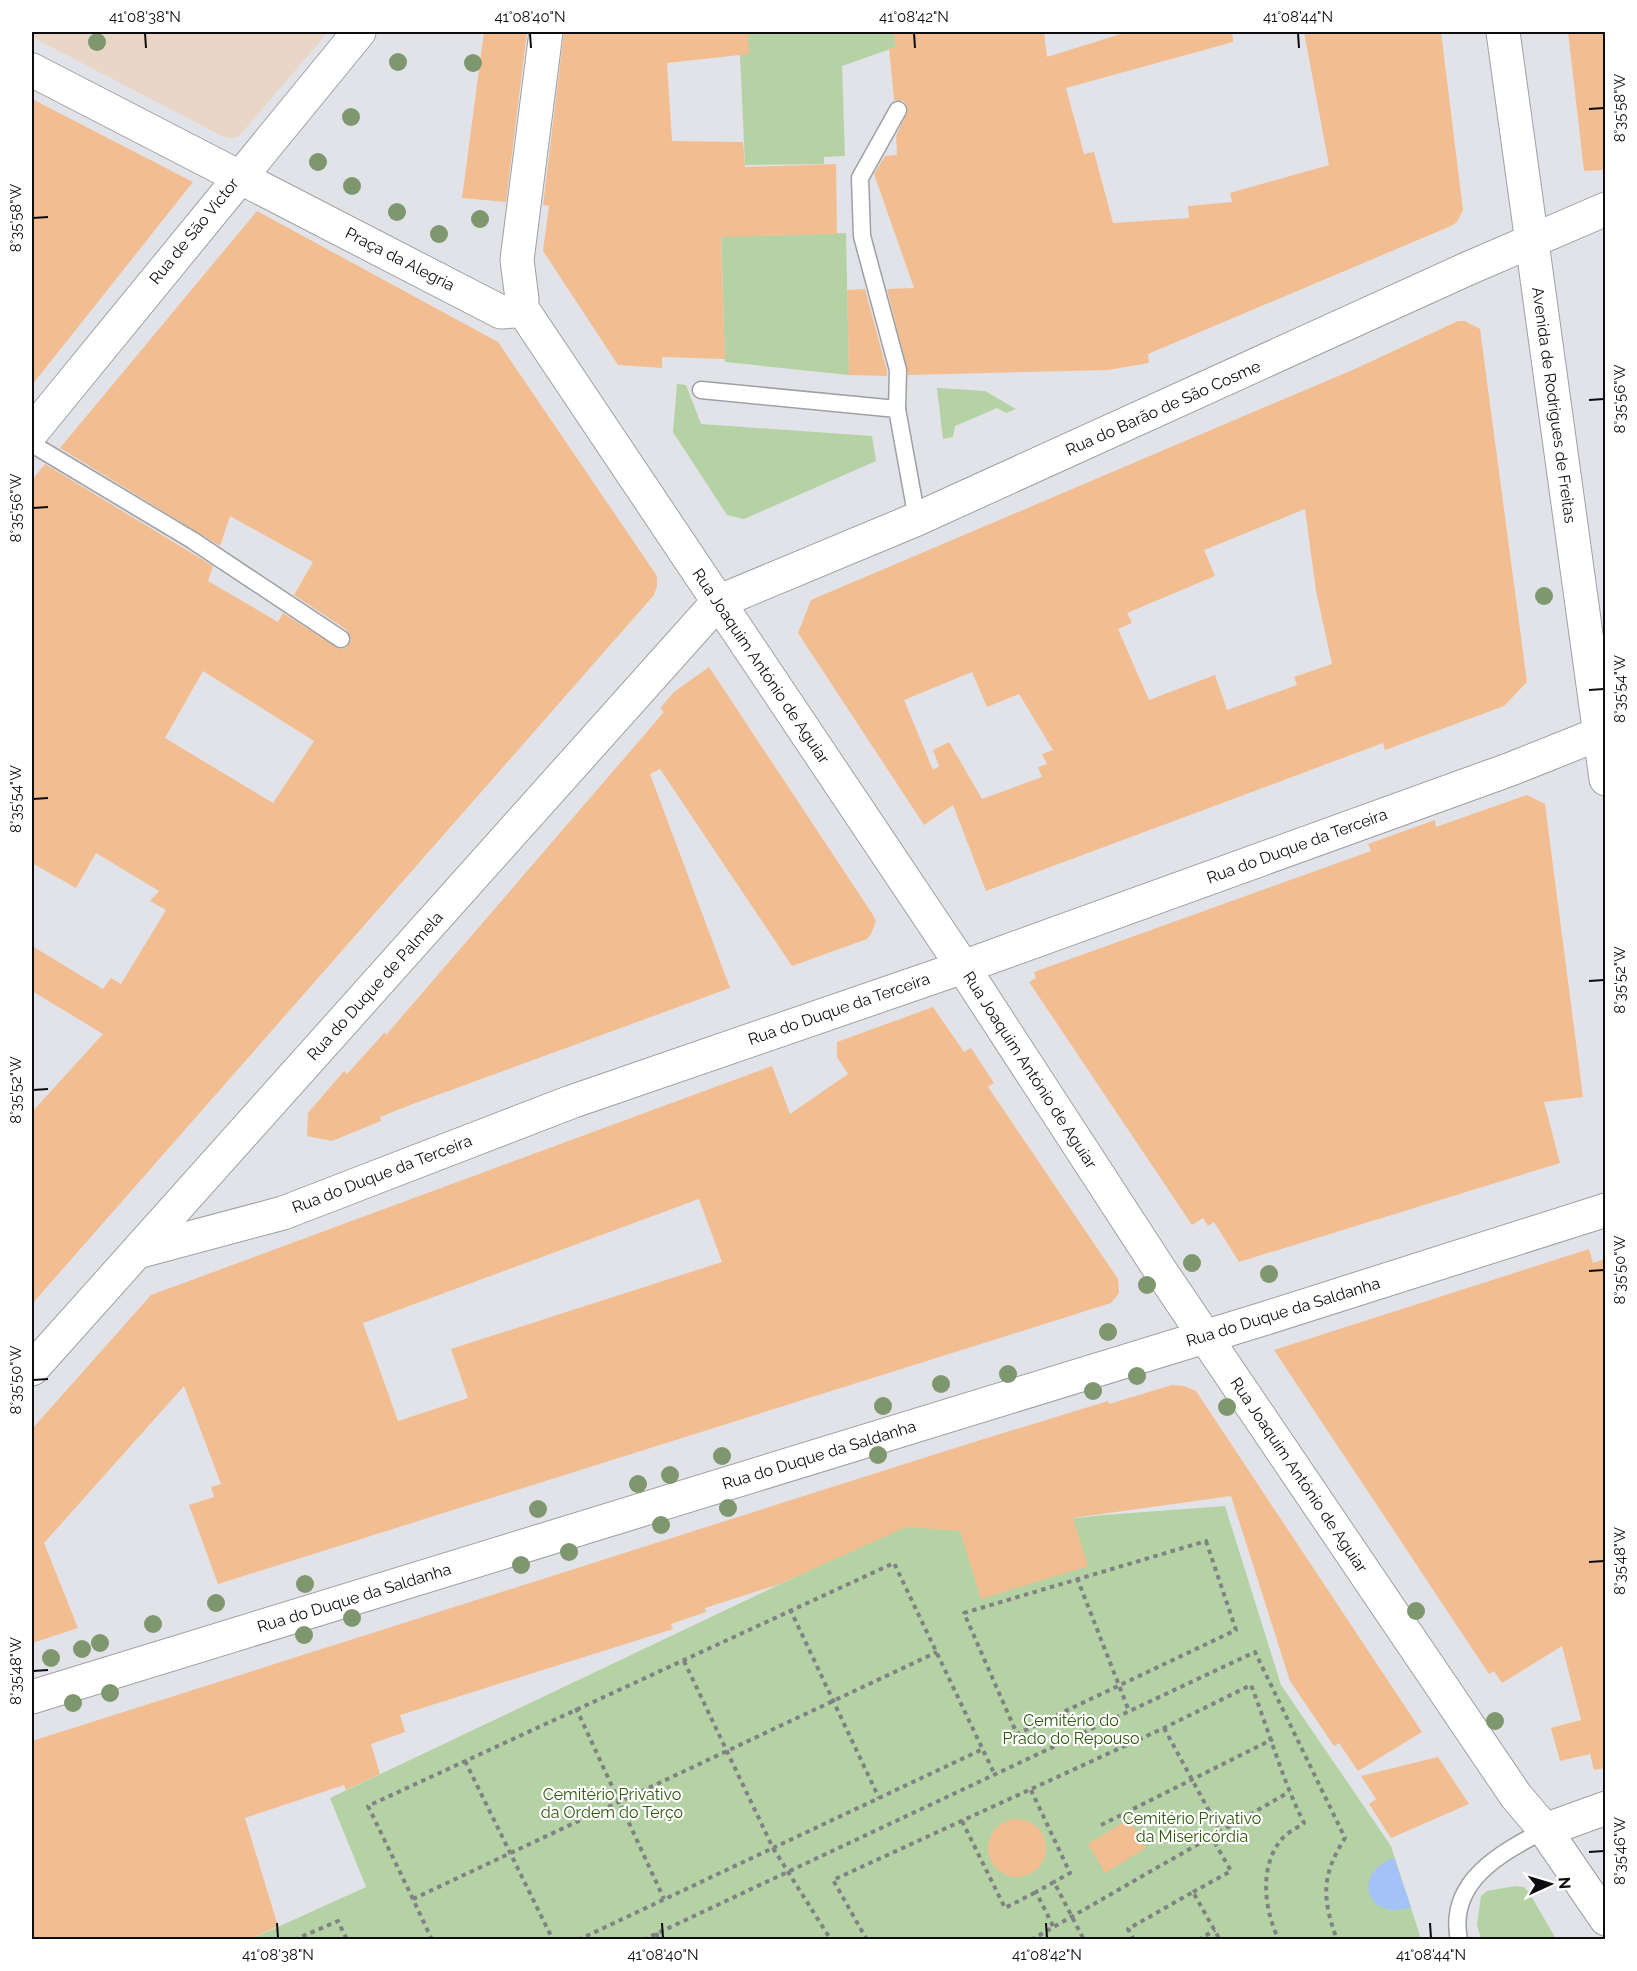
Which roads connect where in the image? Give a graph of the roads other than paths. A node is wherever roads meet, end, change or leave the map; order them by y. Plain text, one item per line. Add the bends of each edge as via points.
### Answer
1 (359, 32) edge
2 (546, 32) edge
3 (1503, 32) edge
4 (32, 70) edge
5 (898, 110) dead end
6 (238, 176) junction
7 (1605, 209) edge
8 (1532, 240) junction
9 (521, 307) junction
10 (701, 390) dead end
11 (897, 409) junction
12 (32, 432) edge
13 (32, 444) edge
14 (917, 519) junction
15 (718, 602) junction
16 (341, 639) dead end
17 (1602, 733) edge
18 (1605, 778) edge
19 (963, 967) junction
20 (1605, 1210) edge
21 (137, 1252) junction
22 (1206, 1336) junction
23 (32, 1369) edge
24 (32, 1697) edge
25 (1605, 1808) edge
26 (1545, 1830) junction
27 (1605, 1919) edge
28 (1457, 1939) edge

1 - 6 street, Rua de São Victor
2 - 9 street via 517,260
3 - 8 street, Avenida de Rodrigues de Freitas
4 - 6 street, Praça da Alegria
5 - 11 lane via 860,178 862,236 898,370
6 - 9 street, Praça da Alegria via 501,312 516,312
6 - 12 street, Rua de São Victor
7 - 8 street, Rua do Barão de São Cosme
8 - 14 street, Rua do Barão de São Cosme
8 - 17 street, Avenida de Rodrigues de Freitas
9 - 15 street, Rua Joaquim António de Aguiar
10 - 11 lane
11 - 14 lane
13 - 16 lane via 192,540
14 - 15 street, Rua do Barão de São Cosme
15 - 19 street, Rua Joaquim António de Aguiar
15 - 21 street, Rua do Duque de Palmela
17 - 18 street, Avenida de Rodrigues de Freitas
17 - 19 street, Rua do Duque da Terceira
19 - 21 street, Rua do Duque da Terceira via 571,1102 283,1213
19 - 22 street, Rua Joaquim António de Aguiar
20 - 22 street, Rua do Duque da Saldanha
21 - 23 street, Rua do Duque de Palmela
22 - 24 street, Rua do Duque da Saldanha
22 - 26 street, Rua Joaquim António de Aguiar via 1516,1796
25 - 26 street
26 - 27 street, Rua Joaquim António de Aguiar
26 - 28 lane via 1480,1870 1456,1911

